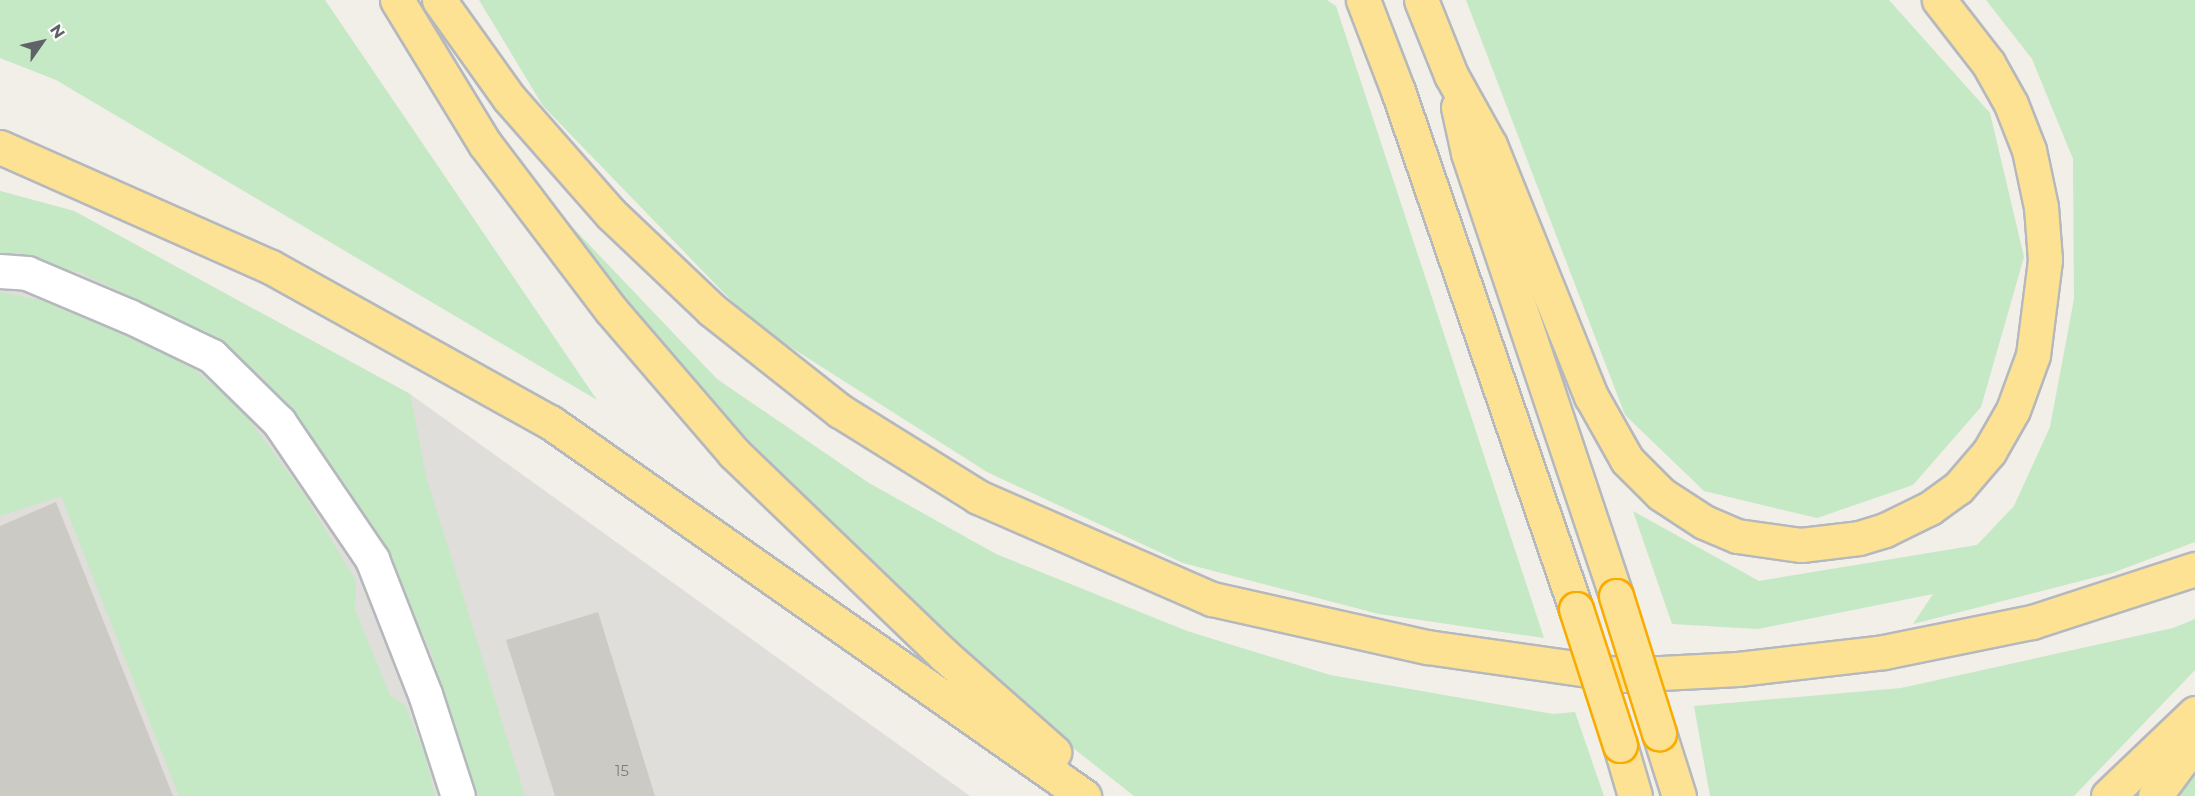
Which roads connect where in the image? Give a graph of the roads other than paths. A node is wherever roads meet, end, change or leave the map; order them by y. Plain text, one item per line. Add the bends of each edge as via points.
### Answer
1 (397, 0) edge
2 (439, 0) edge
3 (1363, 0) edge
4 (1939, 0) edge
5 (1421, 1) edge
6 (1452, 75) junction
7 (0, 147) edge
8 (0, 270) edge
9 (2195, 569) edge
10 (942, 695) junction
11 (2195, 713) edge
12 (2195, 742) edge
13 (458, 796) edge
14 (1058, 796) edge
15 (1084, 796) edge
16 (1104, 796) edge
17 (1635, 796) edge
18 (1678, 796) edge
19 (2108, 796) edge
20 (2155, 796) edge

1 - 16 highway via 485,144 611,310 734,453 944,655
2 - 9 highway via 509,98 611,214 711,310 840,411 978,497 1212,599 1426,646 1623,675 1738,669 1884,652 2032,622
3 - 17 highway, bridge via 1398,90 1576,609
4 - 6 highway via 1988,63 2029,150 2041,207 2045,260 2033,355 2013,411 1989,452 1958,488 1930,508 1885,530 1826,543 1767,542 1704,522 1661,494 1627,460 1591,396 1490,145
5 - 6 highway
6 - 18 highway, bridge via 1468,153 1616,596
7 - 10 highway via 272,267 502,394 550,422
8 - 13 lane via 27,273 212,356 279,422 372,559 425,694
10 - 14 highway
10 - 15 highway
11 - 19 highway
12 - 20 highway

